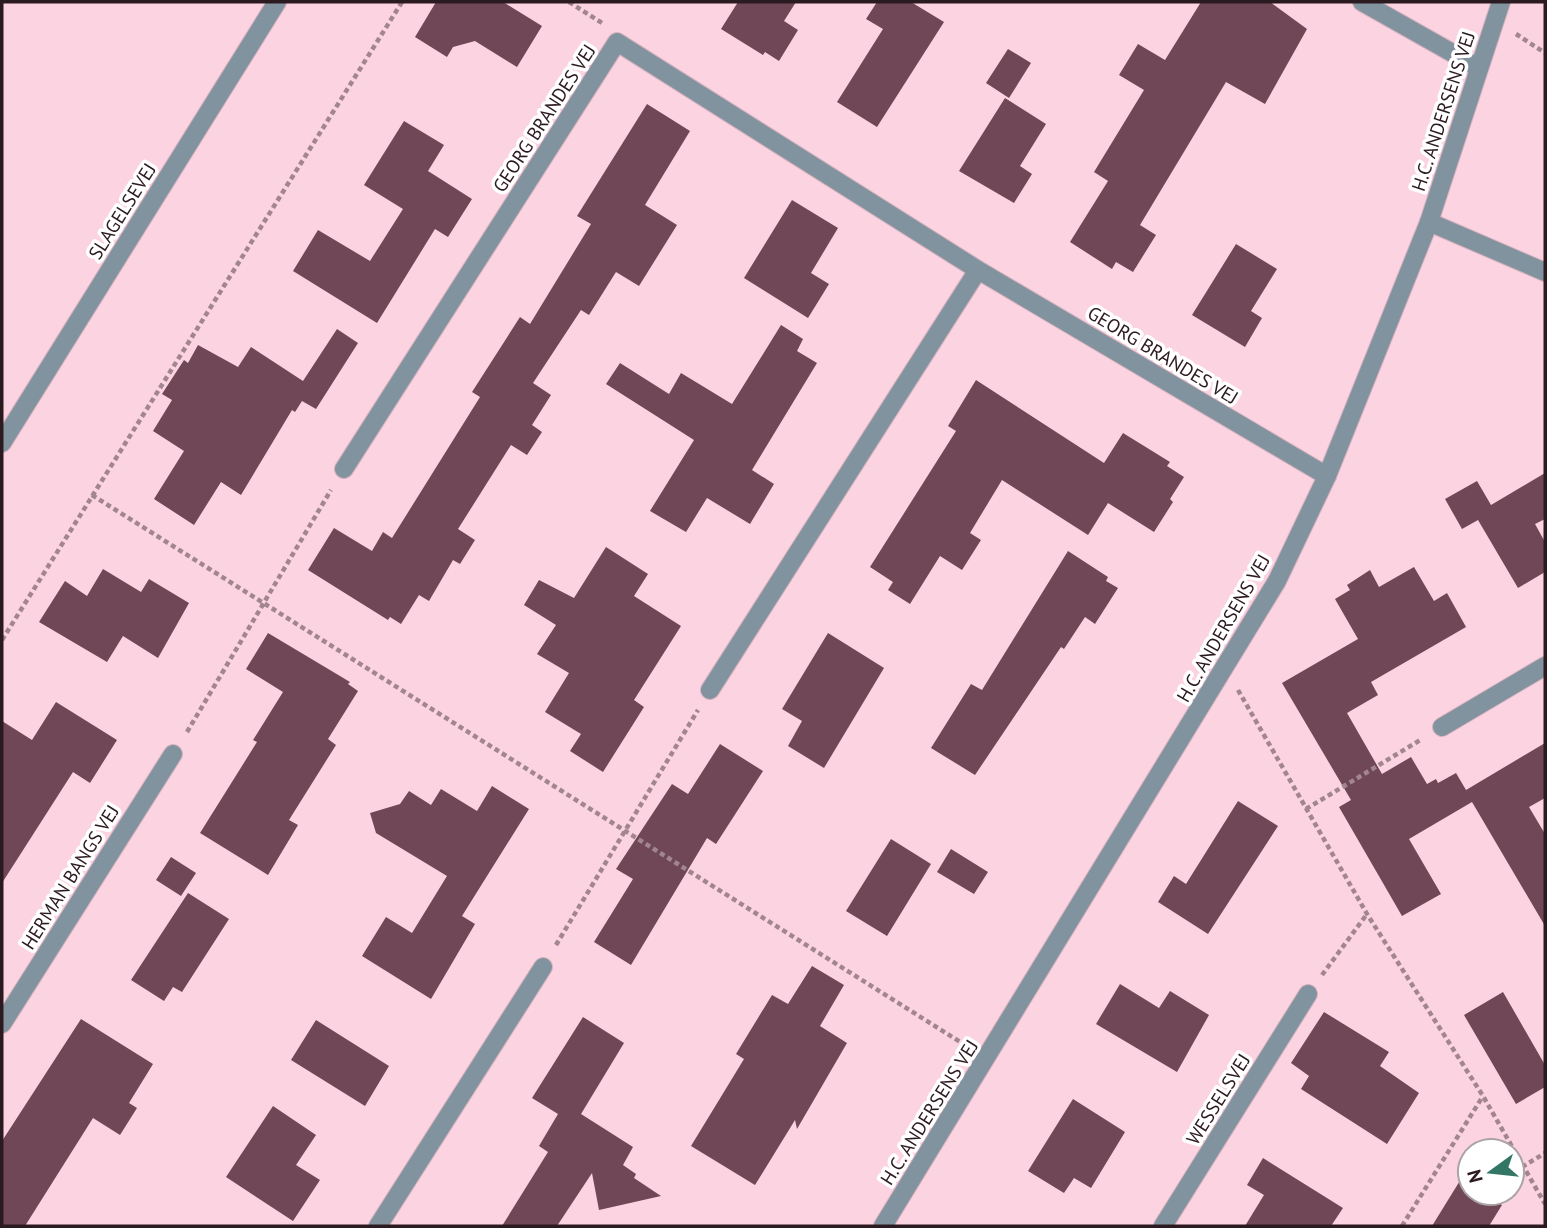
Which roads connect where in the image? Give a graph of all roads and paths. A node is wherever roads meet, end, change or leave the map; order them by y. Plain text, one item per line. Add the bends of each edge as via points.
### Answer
1 (277, 2) edge
2 (402, 2) edge
3 (569, 2) edge
4 (1362, 2) edge
5 (1501, 2) edge
6 (617, 42) junction
7 (1479, 68) junction
8 (1429, 222) junction
9 (978, 270) junction
10 (1545, 272) edge
11 (2, 443) edge
12 (344, 469) joint
13 (1327, 476) junction
14 (92, 495) junction
15 (265, 604) junction
16 (2, 640) edge
17 (1545, 666) edge
18 (1221, 676) junction
19 (710, 690) joint
20 (1442, 727) joint
21 (173, 754) joint
22 (1306, 809) junction
23 (626, 832) junction
24 (1367, 914) junction
25 (543, 967) joint
26 (1308, 994) joint
27 (2, 1024) edge
28 (987, 1059) junction
29 (1483, 1096) junction
30 (1506, 1137) edge
31 (1545, 1153) edge
32 (1526, 1165) edge
33 (1526, 1173) edge
34 (1545, 1204) edge
35 (378, 1226) edge
36 (883, 1226) edge
37 (1163, 1226) edge
38 (1402, 1226) edge

1 - 11 street, SLAGELSEVEJ
2 - 14 path
3 - 6 path via 612,30
4 - 7 street
5 - 7 street, H.C. ANDERSENS VEJ
6 - 9 street, GEORG BRANDES VEJ
6 - 12 street, GEORG BRANDES VEJ
7 - 8 street, H.C. ANDERSENS VEJ
8 - 10 street
8 - 13 street, H.C. ANDERSENS VEJ
9 - 13 street, GEORG BRANDES VEJ
9 - 19 street
12 - 15 path
13 - 18 street, H.C. ANDERSENS VEJ via 1277,581
14 - 15 path
14 - 16 path
15 - 21 path
15 - 23 path
17 - 20 street
18 - 22 path via 1239,691
18 - 28 street, H.C. ANDERSENS VEJ
19 - 23 path
20 - 22 path
21 - 27 street, HERMAN BANGS VEJ
22 - 24 path
23 - 25 path
23 - 28 path
24 - 26 path
24 - 29 path
25 - 35 street
26 - 37 street, WESSELSVEJ
28 - 36 street, H.C. ANDERSENS VEJ
29 - 30 path
29 - 38 path
31 - 32 path
33 - 34 path

